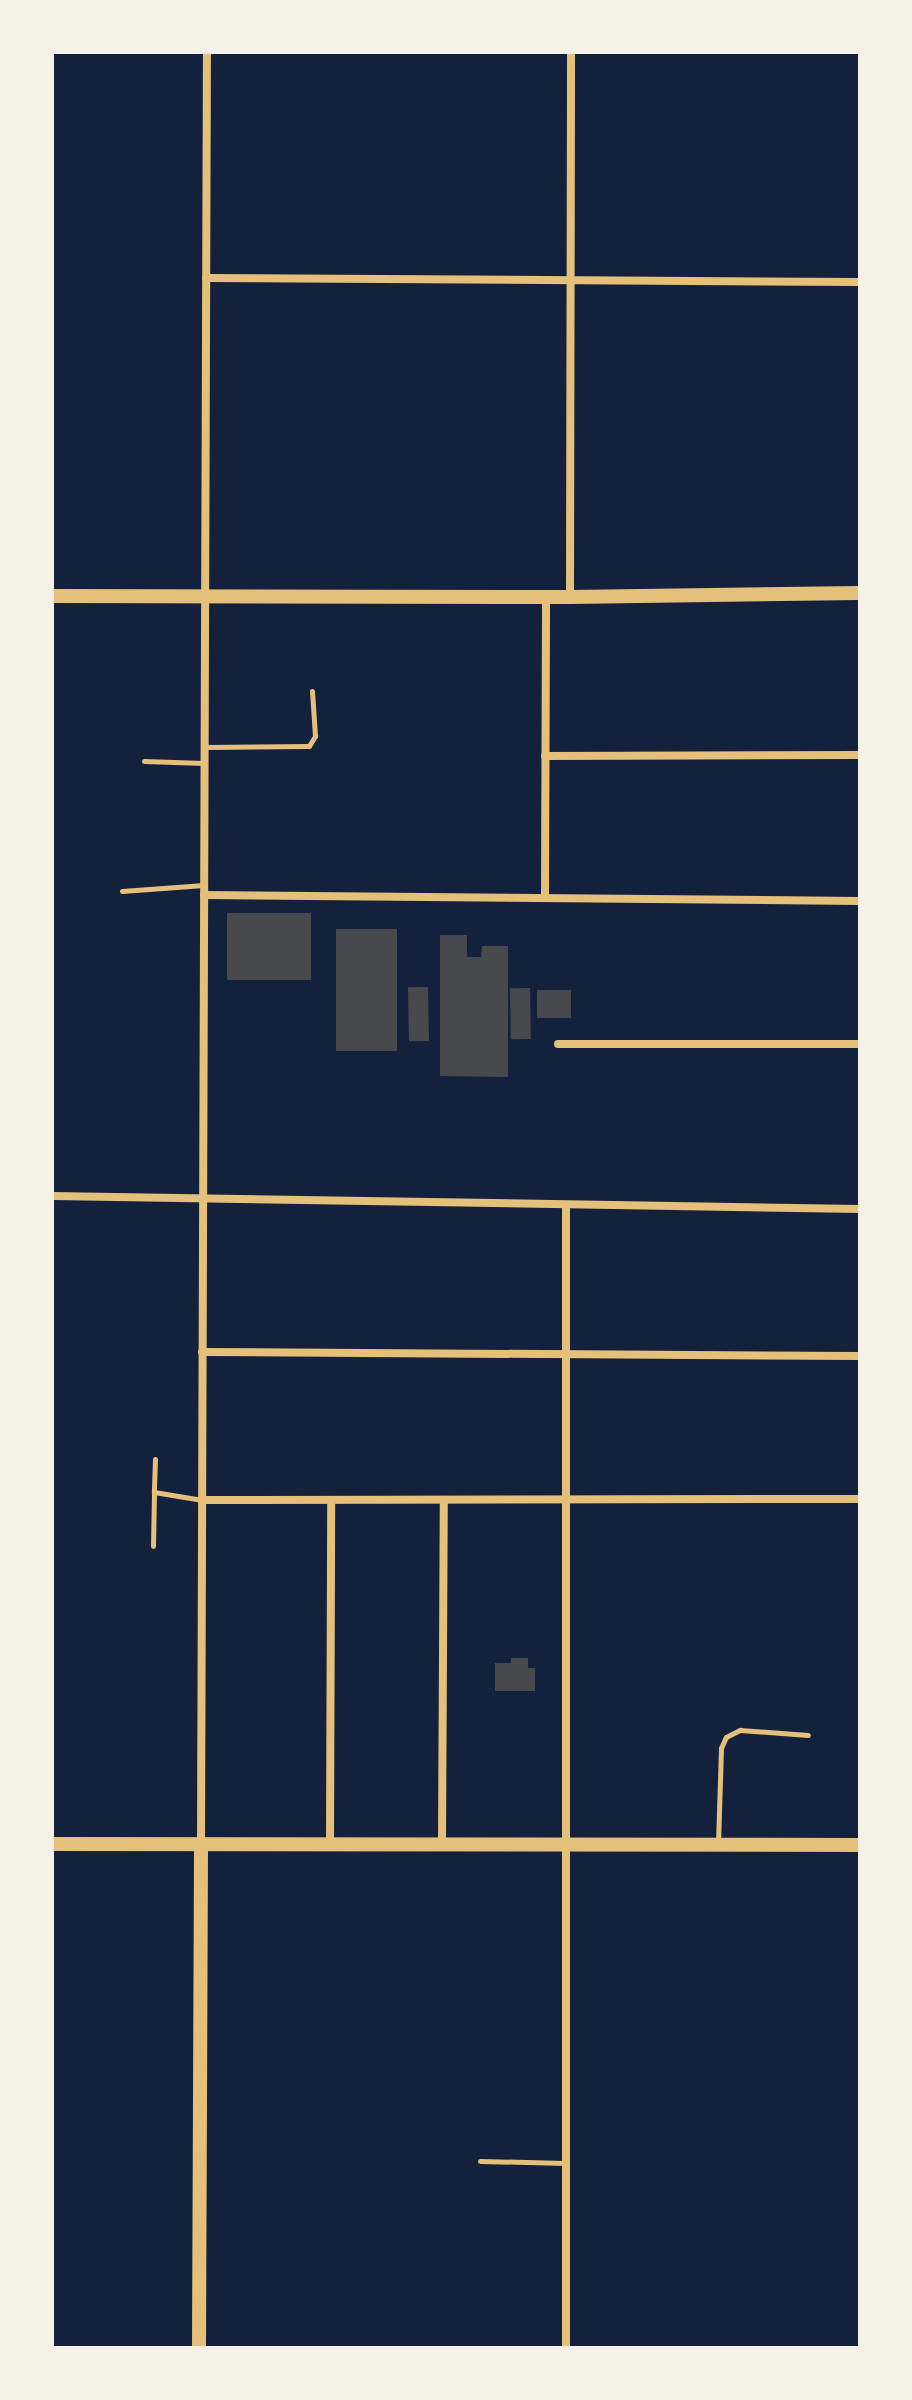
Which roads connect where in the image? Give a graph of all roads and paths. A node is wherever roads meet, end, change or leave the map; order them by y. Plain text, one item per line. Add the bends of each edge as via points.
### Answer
1 (207, 52) edge
2 (571, 52) edge
3 (206, 278) junction
4 (570, 280) junction
5 (860, 282) edge
6 (860, 593) edge
7 (52, 596) edge
8 (205, 597) junction
9 (570, 597) junction
10 (546, 598) junction
11 (312, 691) dead end
12 (204, 747) junction
13 (860, 755) edge
14 (545, 756) junction
15 (144, 761) dead end
16 (204, 763) junction
17 (204, 890) junction
18 (122, 891) dead end
19 (545, 898) junction
20 (860, 901) edge
21 (558, 1044) dead end
22 (860, 1044) edge
23 (52, 1196) edge
24 (203, 1200) junction
25 (566, 1205) junction
26 (860, 1209) edge
27 (202, 1352) junction
28 (566, 1355) junction
29 (860, 1356) edge
30 (155, 1459) dead end
31 (154, 1492) junction
32 (860, 1499) edge
33 (202, 1500) junction
34 (331, 1500) junction
35 (444, 1500) junction
36 (566, 1500) junction
37 (153, 1546) dead end
38 (808, 1735) dead end
39 (52, 1844) edge
40 (201, 1844) junction
41 (330, 1844) junction
42 (442, 1844) junction
43 (566, 1845) junction
44 (718, 1845) junction
45 (860, 1845) edge
46 (480, 2161) dead end
47 (566, 2163) junction
48 (199, 2348) edge
49 (566, 2348) edge

1 - 3 street
2 - 4 street
3 - 4 street
3 - 8 street
4 - 5 street
4 - 9 street
6 - 9 street
7 - 8 street
8 - 10 street
8 - 12 street
9 - 10 street
10 - 14 street
11 - 12 lane via 315,736 309,746
12 - 16 street
13 - 14 street
14 - 19 street
15 - 16 lane
16 - 17 street
17 - 18 lane
17 - 19 street
17 - 24 street
19 - 20 street
21 - 22 street
23 - 24 street via 170,1195
24 - 25 street
24 - 27 street
25 - 26 street
25 - 28 street
27 - 28 street
27 - 33 street
28 - 29 street
28 - 36 street
30 - 31 lane
31 - 33 lane
31 - 37 lane
32 - 36 street
33 - 34 street
33 - 40 street
34 - 35 street
34 - 41 street
35 - 36 street
35 - 42 street
36 - 43 street
38 - 44 lane via 740,1730 726,1737 721,1748
39 - 40 street
40 - 41 street
40 - 48 street
41 - 42 street
42 - 43 street
43 - 44 street
43 - 47 street
44 - 45 street
46 - 47 lane
47 - 49 street

